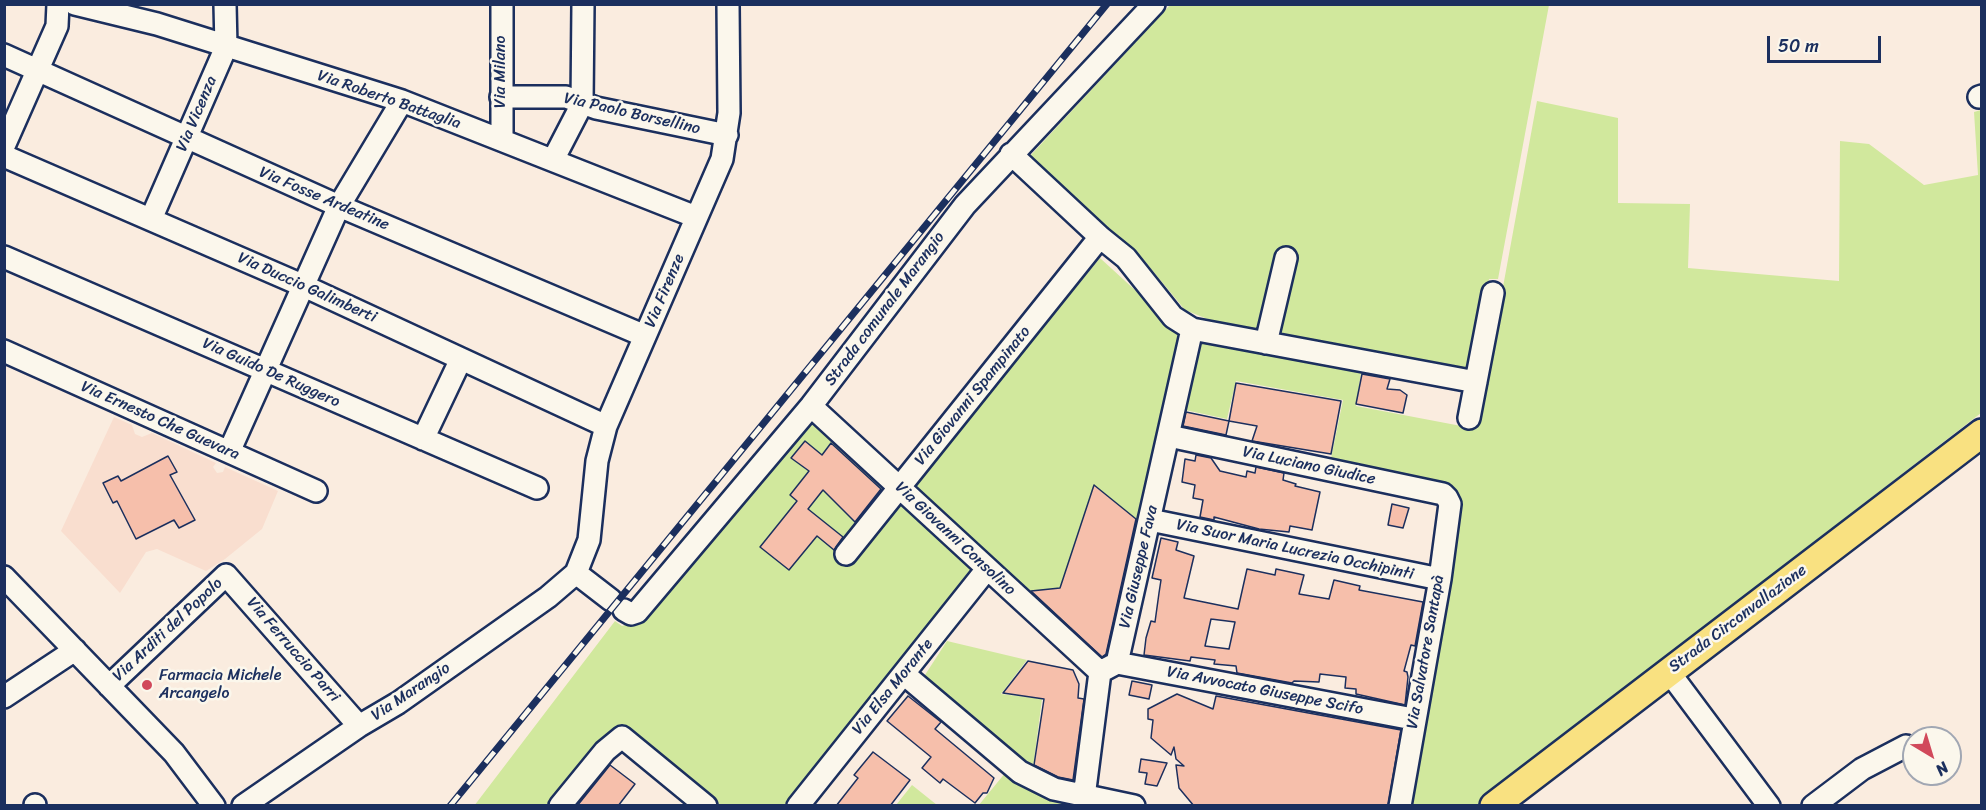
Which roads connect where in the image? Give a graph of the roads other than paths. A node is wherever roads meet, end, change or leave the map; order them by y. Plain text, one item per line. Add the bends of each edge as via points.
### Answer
1 (58, 4) edge
2 (75, 4) edge
3 (225, 4) edge
4 (502, 4) edge
5 (583, 4) edge
6 (728, 4) edge
7 (1154, 4) edge
8 (226, 47) junction
9 (4, 55) edge
10 (38, 71) junction
11 (501, 98) junction
12 (402, 101) junction
13 (582, 104) junction
14 (727, 135) junction
15 (186, 139) junction
16 (502, 139) junction
17 (4, 146) edge
18 (1011, 154) junction
19 (4, 156) edge
20 (553, 160) junction
21 (339, 206) junction
22 (696, 217) junction
23 (151, 219) junction
24 (1100, 237) junction
25 (4, 257) edge
26 (1286, 258) dead end
27 (304, 286) junction
28 (1493, 293) dead end
29 (1192, 329) junction
30 (645, 336) junction
31 (1266, 343) junction
32 (4, 351) edge
33 (461, 358) junction
34 (266, 371) junction
35 (1476, 382) junction
36 (811, 406) junction
37 (1469, 418) dead end
38 (606, 426) junction
39 (1982, 433) edge
40 (1169, 436) junction
41 (423, 439) junction
42 (229, 452) junction
43 (899, 488) junction
44 (537, 489) dead end
45 (316, 491) dead end
46 (1447, 498) joint
47 (1150, 520) junction
48 (846, 554) dead end
49 (987, 569) junction
50 (576, 573) junction
51 (226, 575) joint
52 (4, 577) edge
53 (1440, 579) junction
54 (75, 650) junction
55 (1108, 668) junction
56 (1669, 672) junction
57 (904, 674) junction
58 (109, 686) junction
59 (4, 698) edge
60 (1413, 719) junction
61 (359, 726) junction
62 (1902, 748) edge
63 (1084, 797) junction
64 (214, 806) edge
65 (243, 806) edge
66 (560, 806) edge
67 (706, 806) edge
68 (798, 806) edge
69 (1134, 806) edge
70 (1400, 806) edge
71 (1494, 806) edge
72 (1769, 806) edge
73 (1813, 806) edge

1 - 10 street via 57,26
2 - 8 street, Via Roberto Battaglia via 157,24
3 - 8 street, Via Vicenza
4 - 11 street, Via Milano
5 - 13 street
6 - 14 street, Via Firenze
7 - 18 street, Strada comunale Marangio
8 - 12 street, Via Roberto Battaglia
8 - 15 street, Via Vicenza
9 - 10 street, Via Fosse Ardeatine
10 - 15 street, Via Fosse Ardeatine
10 - 17 street
11 - 13 street, Via Paolo Borsellino via 566,97
11 - 16 street, Via Milano
12 - 16 street, Via Roberto Battaglia
12 - 21 street
13 - 14 street, Via Paolo Borsellino
13 - 20 street
14 - 22 street, Via Firenze via 722,159
15 - 21 street, Via Fosse Ardeatine
15 - 23 street, Via Vicenza
16 - 20 street, Via Roberto Battaglia
18 - 24 street
18 - 36 street, Strada comunale Marangio via 965,205
19 - 23 street, Via Duccio Galimberti
20 - 22 street, Via Roberto Battaglia
21 - 27 street
21 - 30 street, Via Fosse Ardeatine
22 - 30 street, Via Firenze
23 - 27 street, Via Duccio Galimberti
24 - 29 street via 1126,258 1173,317
24 - 43 street, Via Giovanni Spampinato
25 - 34 street, Via Guido De Ruggero
26 - 31 street
27 - 33 street, Via Duccio Galimberti
27 - 34 street
28 - 35 street
29 - 31 street
29 - 40 street, Via Giuseppe Fava
30 - 38 street, Via Firenze
31 - 35 street
32 - 42 street, Via Ernesto Che Guevara
33 - 38 street, Via Duccio Galimberti
33 - 41 street
34 - 41 street, Via Guido De Ruggero
34 - 42 street
35 - 37 street
36 - 43 street, Via Giovanni Consolino
36 - 50 street, Strada comunale Marangio via 637,612 631,614
38 - 50 street, Via Firenze via 597,461 589,540
39 - 56 main road, Strada Circonvallazione
40 - 46 street, Via Luciano Giudice via 1443,494
40 - 47 street, Via Giuseppe Fava
41 - 44 street, Via Guido De Ruggero
42 - 45 street, Via Ernesto Che Guevara
43 - 48 street, Via Giovanni Spampinato
43 - 49 street, Via Giovanni Consolino
46 - 53 street, Via Salvatore Santapà via 1450,504
47 - 53 street, Via Suor Maria Lucrezia Occhipinti
47 - 55 street, Via Giuseppe Fava
49 - 55 street, Via Giovanni Consolino
49 - 57 street, Via Elsa Morante
50 - 61 street, Via Marangio via 408,697
51 - 58 street, Via Arditi del Popolo
51 - 61 street, Via Ferruccio Parri
52 - 54 street
53 - 60 street, Via Salvatore Santapà
54 - 58 street
54 - 59 street
55 - 60 street, Via Avvocato Giuseppe Scifo
55 - 63 street, Via Giuseppe Fava
56 - 71 main road, Strada Circonvallazione
56 - 72 street
57 - 63 street via 1020,772 1054,789
57 - 68 street, Via Elsa Morante
58 - 64 street via 174,753
60 - 70 street, Via Salvatore Santapà
61 - 65 street, Via Marangio
62 - 73 street via 1862,769
63 - 69 street
66 - 67 street via 605,751 622,737

